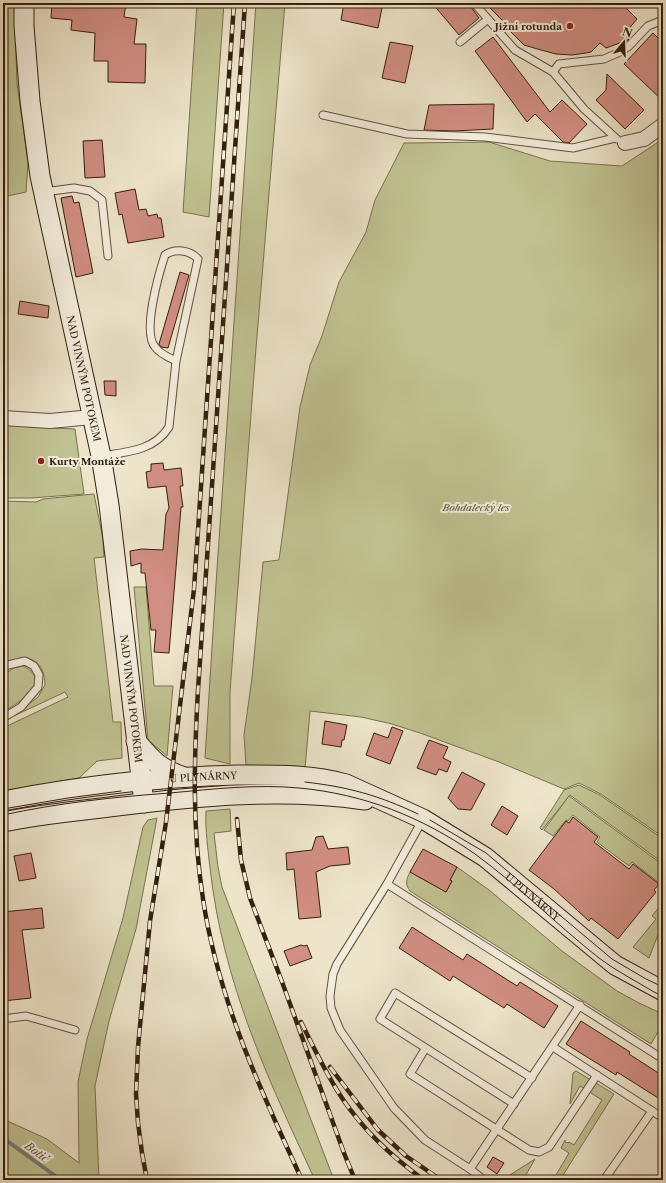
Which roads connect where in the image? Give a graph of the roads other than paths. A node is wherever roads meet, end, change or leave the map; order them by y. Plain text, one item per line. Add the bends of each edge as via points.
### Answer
1 (24, 3) edge
2 (474, 3) edge
3 (488, 19) junction
4 (663, 20) edge
5 (460, 42) dead end
6 (553, 72) junction
7 (323, 115) dead end
8 (663, 125) edge
9 (620, 140) junction
10 (44, 192) junction
11 (108, 256) dead end
12 (176, 360) junction
13 (92, 417) junction
14 (3, 418) edge
15 (101, 456) junction
16 (3, 668) edge
17 (3, 718) edge
18 (136, 741) junction
19 (187, 778) junction
20 (166, 793) dead end
21 (143, 794) junction
22 (367, 800) junction
23 (3, 801) edge
24 (61, 805) dead end
25 (399, 808) junction
26 (3, 815) edge
27 (423, 819) junction
28 (3, 822) edge
29 (388, 884) junction
30 (663, 991) edge
31 (580, 1005) junction
32 (3, 1019) edge
33 (75, 1030) dead end
34 (553, 1047) junction
35 (425, 1048) junction
36 (663, 1058) edge
37 (596, 1075) junction
38 (532, 1078) junction
39 (514, 1104) junction
40 (652, 1111) junction
41 (663, 1118) edge
42 (496, 1130) junction
43 (470, 1169) junction
44 (484, 1180) edge
45 (604, 1180) edge

1 - 10 street, NAD VINNÝM POTOKEM via 30,101
2 - 3 lane
3 - 5 lane
3 - 6 lane via 515,50
4 - 6 lane via 648,26 629,46 604,60 559,64
6 - 9 lane via 584,109
7 - 9 lane via 407,134 485,137 573,148
8 - 9 street via 644,139
10 - 11 lane via 74,188 90,191 102,200
10 - 13 street, NAD VINNÝM POTOKEM
12 - 12 lane via 198,259 194,255 178,250 165,255 151,313 150,336 154,346 164,355
12 - 15 lane via 169,427 164,436 153,444 131,452
13 - 14 street via 50,421
13 - 15 street, NAD VINNÝM POTOKEM
15 - 18 street, NAD VINNÝM POTOKEM via 110,505
16 - 17 lane via 25,661 34,666 39,675 38,687 34,692 21,707
18 - 19 street via 151,759 167,770
18 - 21 street, NAD VINNÝM POTOKEM
19 - 21 street, U PLYNÁRNY
19 - 25 street, U PLYNÁRNY via 269,775 328,780 346,784
20 - 22 lane via 222,788 298,788
21 - 22 street, U PLYNÁRNY via 294,793
21 - 23 street, U PLYNÁRNY via 88,787
21 - 28 street, U PLYNÁRNY via 70,812
22 - 25 street, U PLYNÁRNY
24 - 26 lane
25 - 27 street, U PLYNÁRNY
27 - 29 lane
27 - 30 street, U PLYNÁRNY via 485,857 615,965
29 - 31 lane
29 - 43 lane via 337,964 331,983 331,1008 340,1030 394,1108 425,1140
31 - 34 lane
31 - 36 lane
32 - 33 lane via 26,1016
34 - 37 lane
34 - 38 lane
35 - 38 lane via 380,1019 395,994
35 - 39 lane
35 - 42 lane via 410,1074
37 - 40 lane
37 - 42 lane via 549,1147 539,1152 529,1150
38 - 39 lane
39 - 42 lane
40 - 41 lane
40 - 45 lane
42 - 43 lane
43 - 44 lane

